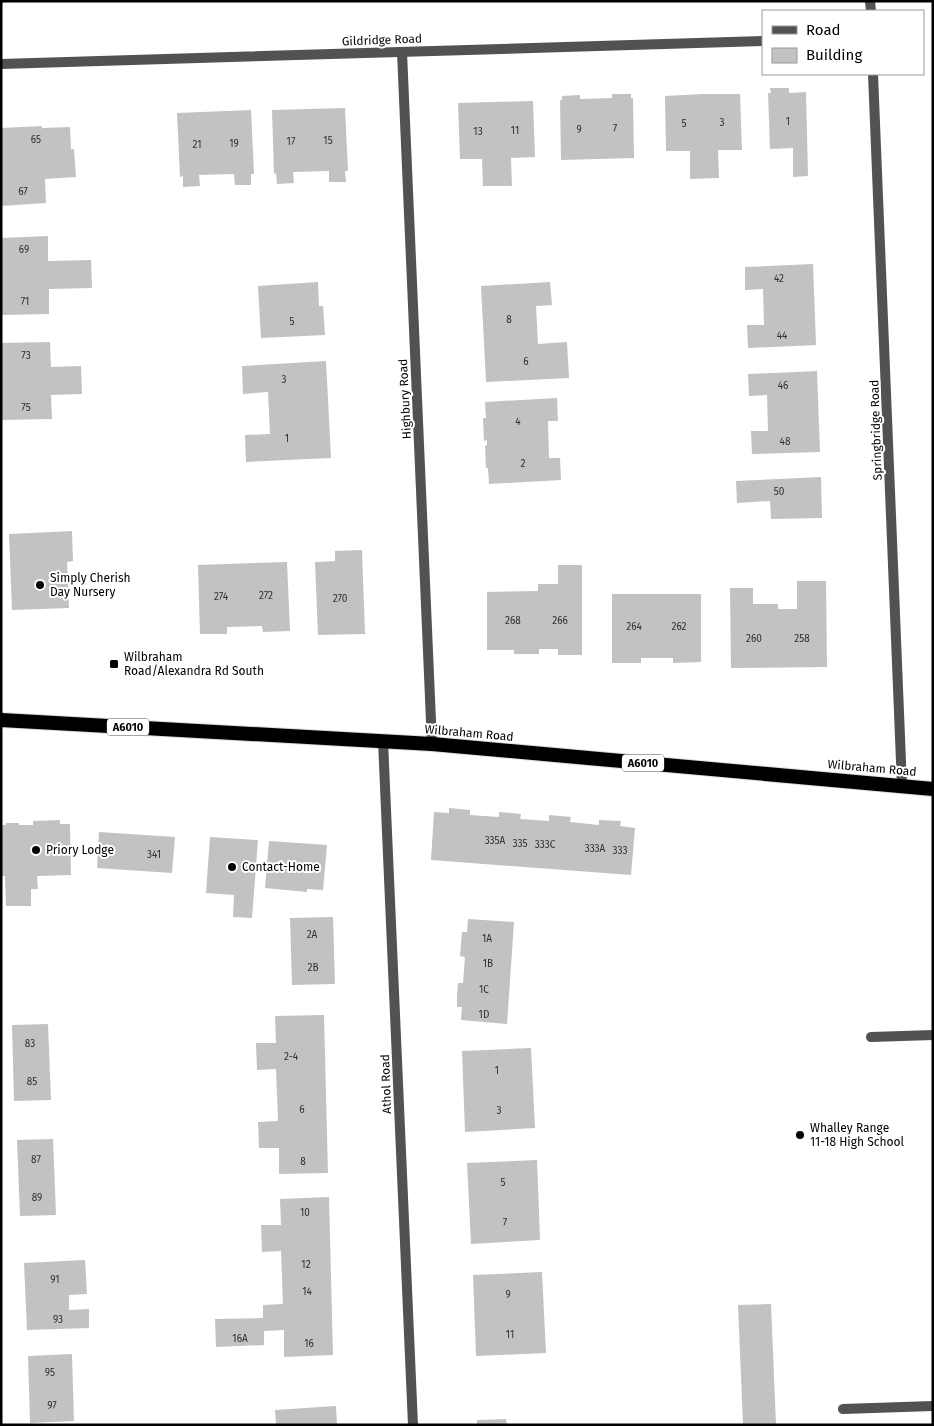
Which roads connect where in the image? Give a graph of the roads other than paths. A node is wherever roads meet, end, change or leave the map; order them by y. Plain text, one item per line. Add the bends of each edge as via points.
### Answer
1 (762, 41) edge
2 (402, 52) junction
3 (1, 64) edge
4 (873, 75) edge
5 (1, 720) edge
6 (383, 741) junction
7 (432, 744) junction
8 (902, 786) junction
9 (933, 789) edge
10 (933, 1035) edge
11 (871, 1037) dead end
12 (933, 1406) edge
13 (843, 1409) dead end
14 (413, 1425) edge

1 - 2 street, Gildridge Road
2 - 3 street, Gildridge Road
2 - 7 street, Highbury Road
4 - 8 street, Springbridge Road
5 - 6 highway, Wilbraham Road / A6010
6 - 7 highway, Wilbraham Road / A6010
6 - 14 street, Athol Road
7 - 8 highway, Wilbraham Road / A6010
8 - 9 highway, Wilbraham Road / A6010
10 - 11 street
12 - 13 street

